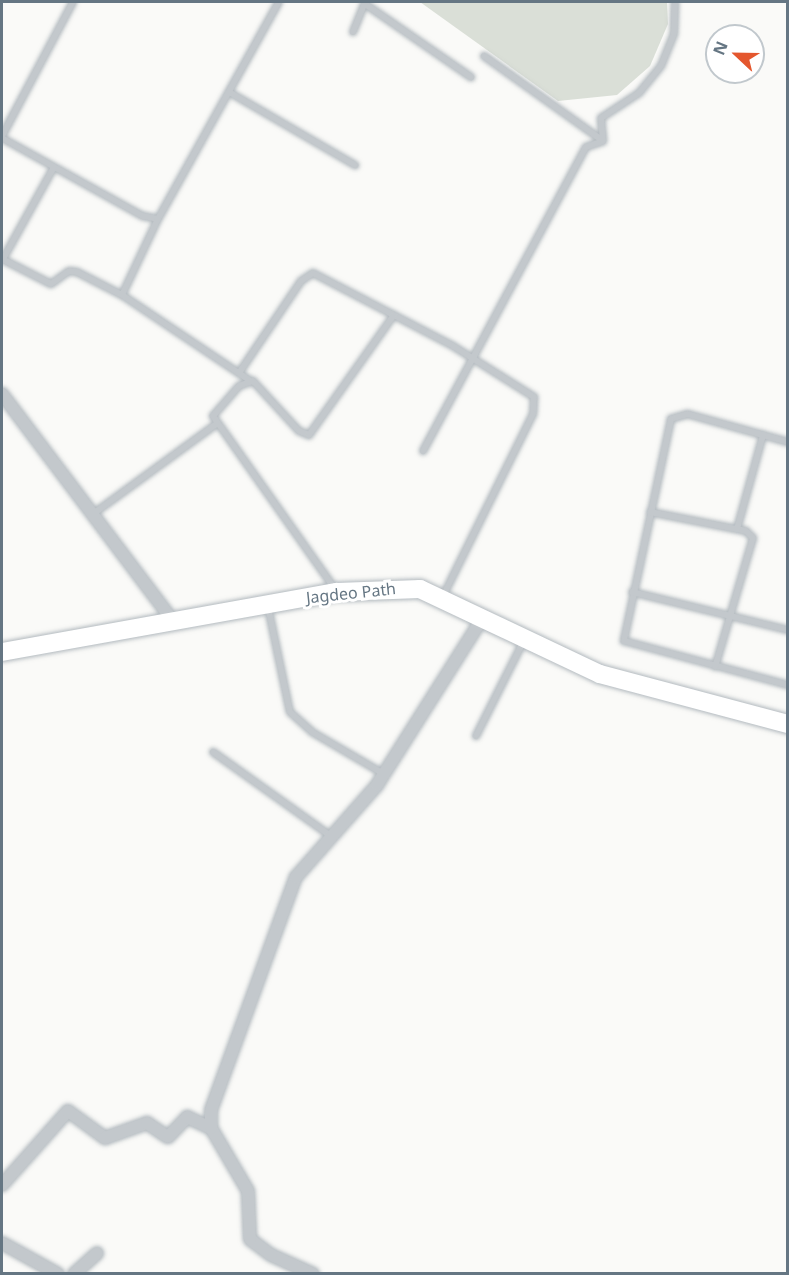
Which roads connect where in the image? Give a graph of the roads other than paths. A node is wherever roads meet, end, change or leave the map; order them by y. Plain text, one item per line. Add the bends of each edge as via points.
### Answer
1 (73, 2) edge
2 (279, 2) edge
3 (675, 2) edge
4 (365, 3) edge
5 (353, 32) dead end
6 (484, 56) dead end
7 (471, 77) dead end
8 (229, 92) junction
9 (2, 137) edge
10 (603, 141) junction
11 (355, 165) dead end
12 (54, 167) junction
13 (158, 219) junction
14 (2, 259) edge
15 (122, 295) junction
16 (394, 315) junction
17 (476, 360) junction
18 (239, 374) junction
19 (249, 381) junction
20 (2, 394) edge
21 (215, 425) junction
22 (764, 435) junction
23 (788, 442) edge
24 (423, 451) dead end
25 (650, 512) junction
26 (93, 514) junction
27 (737, 529) junction
28 (338, 592) junction
29 (632, 592) junction
30 (443, 597) junction
31 (267, 604) junction
32 (730, 615) junction
33 (484, 616) junction
34 (172, 620) junction
35 (788, 630) edge
36 (525, 638) junction
37 (2, 652) edge
38 (715, 668) junction
39 (788, 685) edge
40 (788, 724) edge
41 (476, 736) dead end
42 (213, 752) dead end
43 (384, 774) junction
44 (332, 838) junction
45 (211, 1128) junction
46 (2, 1185) edge
47 (2, 1243) edge
48 (97, 1253) dead end
49 (58, 1274) edge
50 (74, 1274) edge
51 (313, 1274) edge

1 - 9 lane
2 - 8 lane
3 - 10 lane via 674,33 662,66 639,93 601,118
4 - 5 lane
4 - 7 lane
6 - 10 lane
8 - 11 lane
8 - 13 lane
9 - 12 lane
10 - 17 lane via 586,147
12 - 13 lane via 143,216
12 - 14 lane
13 - 15 lane
14 - 15 lane via 46,282 72,271
15 - 18 lane
16 - 17 lane
16 - 18 lane via 310,273
16 - 19 lane via 309,435 299,431 262,385
17 - 24 lane
17 - 30 lane via 530,393 536,404
18 - 19 lane
19 - 21 lane via 217,407
20 - 26 street
21 - 26 lane
21 - 28 lane
22 - 23 lane
22 - 25 lane via 688,414 675,415
22 - 27 lane
25 - 27 lane
25 - 29 lane
26 - 34 street
27 - 32 lane via 753,541
28 - 30 main road, Jagdeo Path via 391,587
28 - 31 main road, Jagdeo Path
29 - 32 lane
29 - 38 lane via 626,644
30 - 33 main road, Jagdeo Path
31 - 34 main road, Jagdeo Path
31 - 43 lane via 290,712 312,732
32 - 35 lane
32 - 38 lane
33 - 36 main road, Jagdeo Path
33 - 43 street
34 - 37 main road, Jagdeo Path
36 - 40 main road, Jagdeo Path via 600,674
36 - 41 lane
38 - 39 lane
42 - 44 lane
43 - 44 street
44 - 45 street via 296,877 211,1110
45 - 46 street via 187,1117 168,1137 147,1123 105,1138 68,1111
45 - 51 street via 248,1191 250,1239 271,1255
47 - 49 street
48 - 50 street

